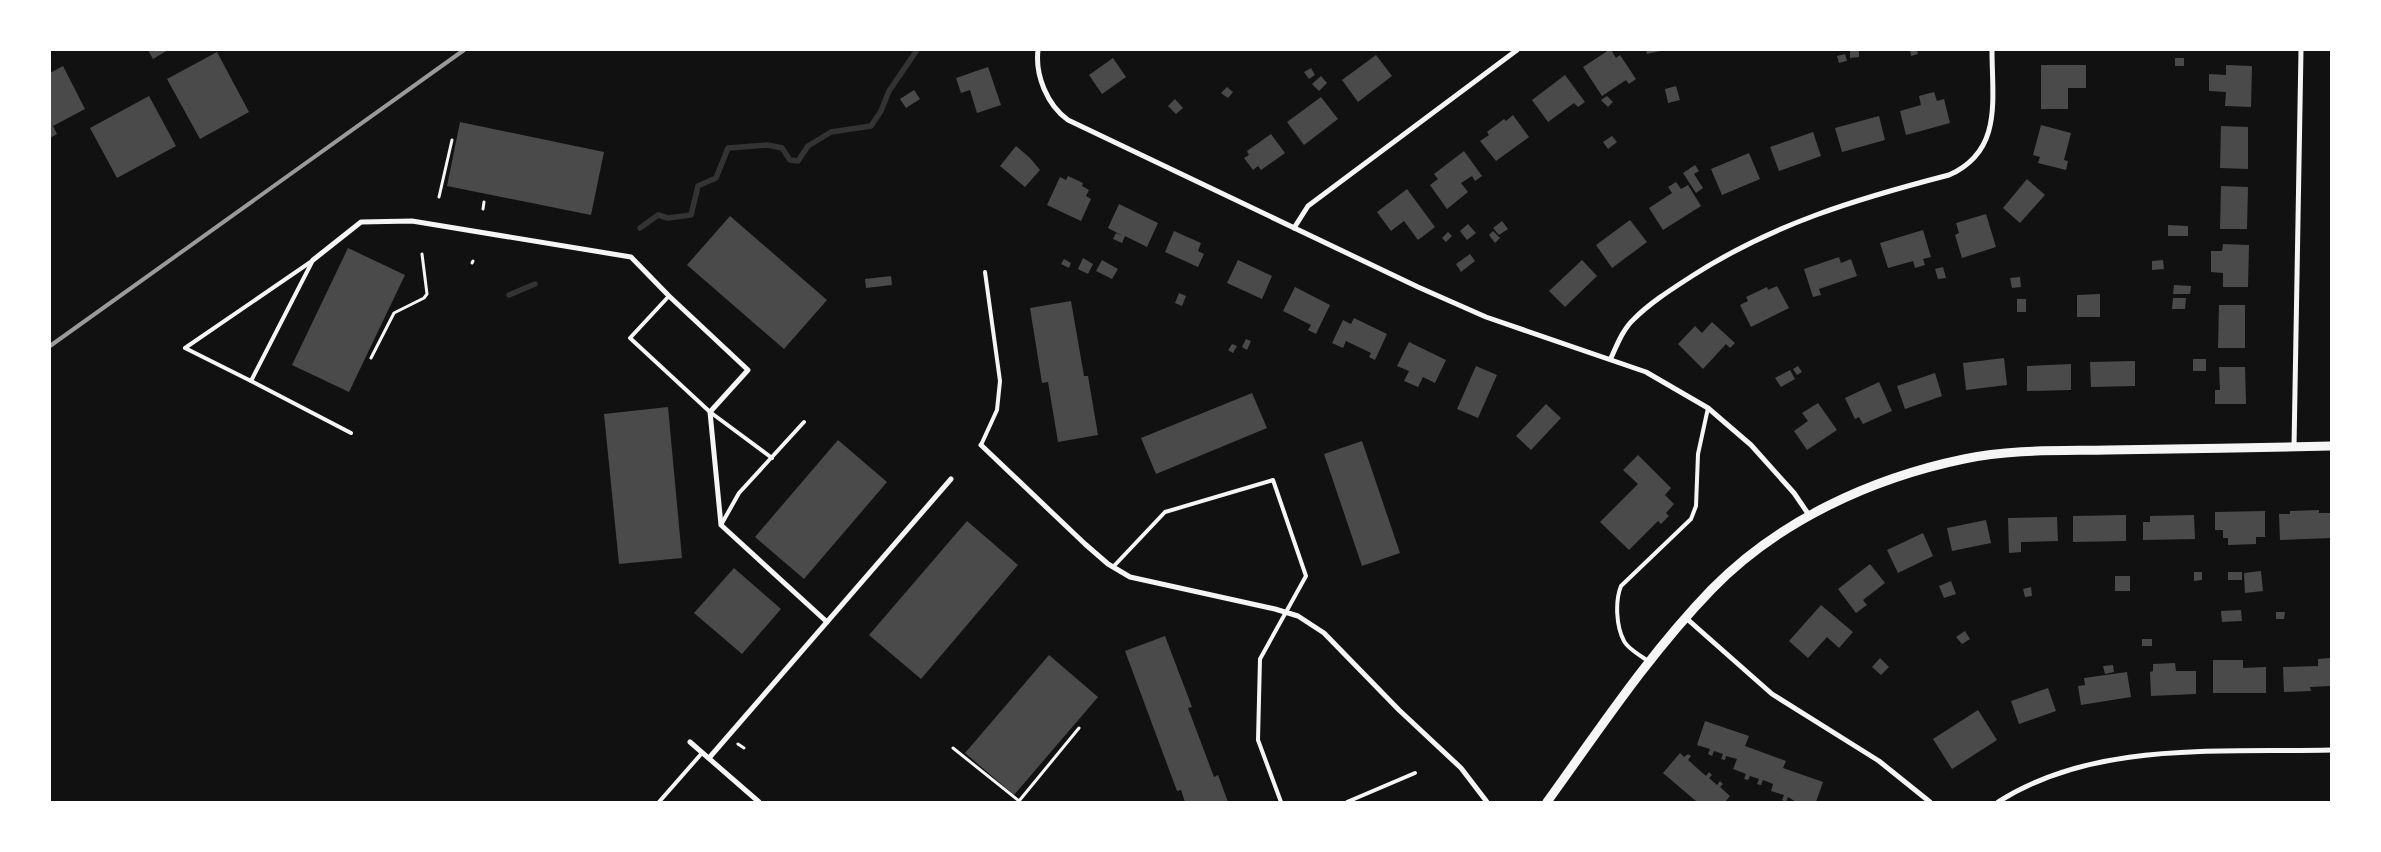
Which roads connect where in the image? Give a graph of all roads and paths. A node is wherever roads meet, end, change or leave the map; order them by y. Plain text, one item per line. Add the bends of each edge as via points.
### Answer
1 (1038, 50) edge
2 (1517, 50) edge
3 (1992, 50) edge
4 (2302, 50) edge
5 (452, 140) dead end
6 (439, 197) dead end
7 (484, 202) dead end
8 (483, 208) dead end
9 (1294, 228) junction
10 (422, 254) dead end
11 (313, 260) junction
12 (985, 272) dead end
13 (669, 296) junction
14 (371, 358) dead end
15 (1611, 358) junction
16 (251, 381) junction
17 (1708, 408) junction
18 (710, 412) junction
19 (804, 422) dead end
20 (351, 433) dead end
21 (981, 445) joint
22 (2331, 446) edge
23 (2294, 447) junction
24 (772, 458) junction
25 (951, 479) dead end
26 (1809, 515) junction
27 (721, 524) junction
28 (1113, 567) junction
29 (1287, 613) junction
30 (1686, 618) junction
31 (827, 622) junction
32 (1649, 662) junction
33 (1079, 728) dead end
34 (690, 742) dead end
35 (738, 744) dead end
36 (744, 748) dead end
37 (954, 748) dead end
38 (2331, 750) edge
39 (702, 753) junction
40 (709, 758) junction
41 (1416, 773) dead end
42 (659, 802) edge
43 (759, 802) edge
44 (1281, 802) edge
45 (1347, 802) edge
46 (1487, 802) edge
47 (1546, 802) edge
48 (1930, 802) edge
49 (1998, 802) edge

1 - 9 street via 1042,85 1060,114
2 - 9 street via 1308,206
3 - 15 street via 1990,131 1975,157 1962,169 1819,212 1722,256 1662,295 1633,320
4 - 23 street
5 - 6 path
7 - 8 path
9 - 15 street via 1486,317
10 - 14 path via 427,294 394,312
11 - 13 street via 360,222 412,221 631,257
11 - 16 lane
11 - 16 lane via 185,348
12 - 21 lane via 1000,381 997,410
13 - 18 street via 748,370
13 - 18 lane via 630,338
15 - 17 street via 1646,372
16 - 20 lane
17 - 26 street via 1751,445
17 - 32 lane via 1698,454 1696,506 1691,519 1621,586 1617,595 1624,642
18 - 24 lane
18 - 27 street
19 - 24 lane
21 - 28 street
22 - 23 street
23 - 26 street via 2036,451 1965,458 1887,480
24 - 27 lane via 739,493
25 - 31 street
26 - 30 street via 1748,557
27 - 31 street
28 - 29 street via 1130,577
28 - 29 lane via 1164,512 1273,480 1306,576
29 - 44 lane via 1260,658 1258,740
29 - 46 street via 1298,616 1324,633 1461,768
30 - 32 street
30 - 48 street via 1772,694 1879,761
31 - 40 street
32 - 47 street
33 - 37 path via 1019,801
34 - 39 street
35 - 36 path
38 - 49 street via 2137,755 2100,760 2073,767
39 - 40 street
39 - 42 lane
40 - 43 street
41 - 45 lane

